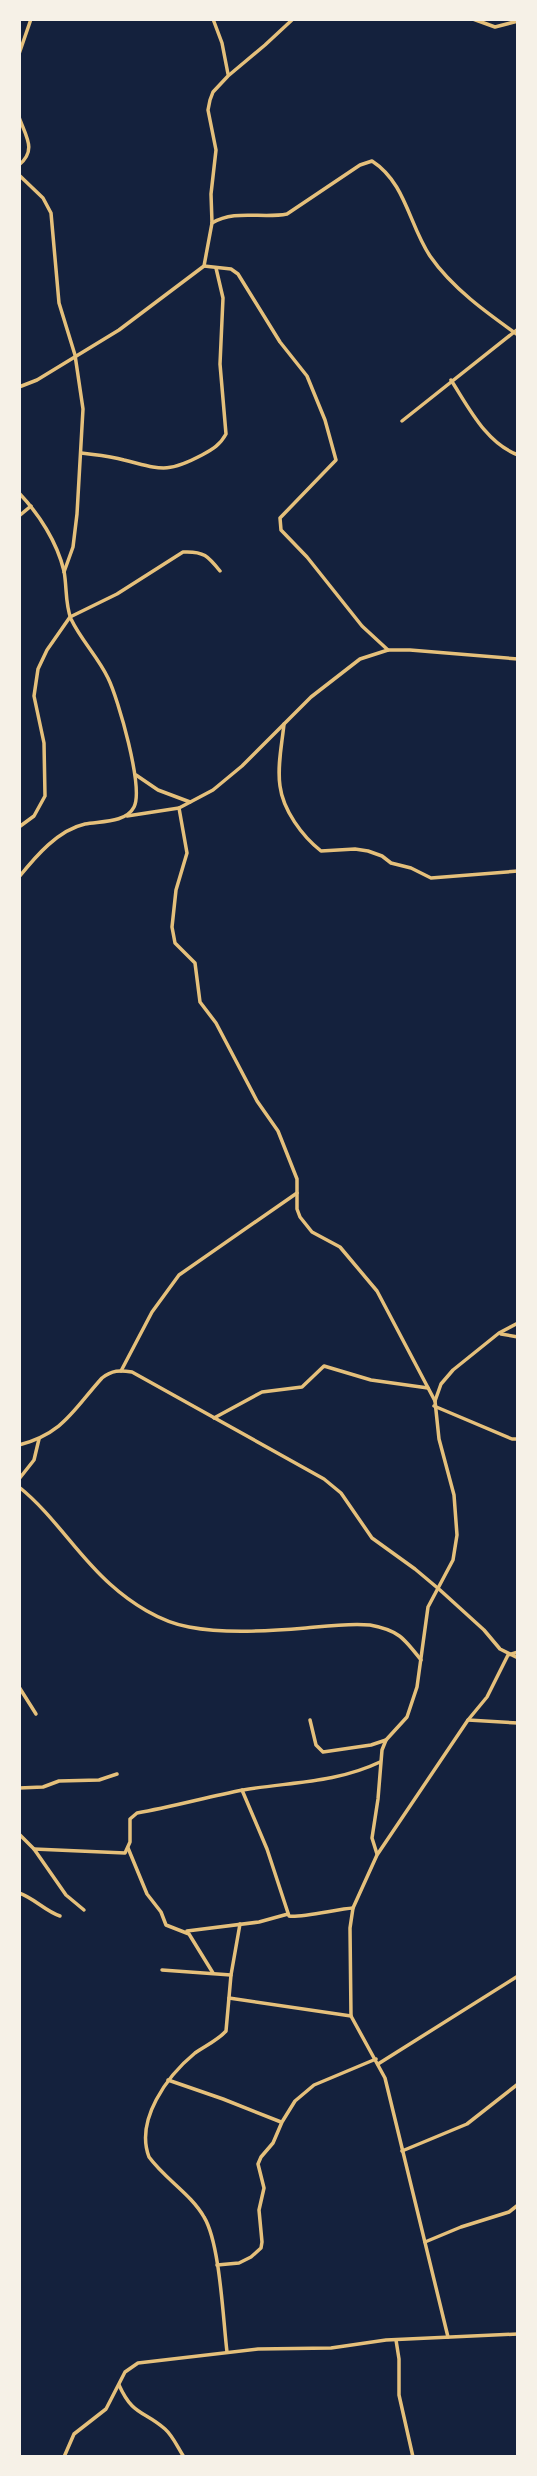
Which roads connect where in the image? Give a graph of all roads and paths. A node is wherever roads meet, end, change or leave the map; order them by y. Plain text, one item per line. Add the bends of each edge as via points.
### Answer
1 (31, 19) edge
2 (214, 19) edge
3 (293, 19) edge
4 (473, 19) edge
5 (518, 21) edge
6 (19, 54) edge
7 (228, 76) junction
8 (19, 117) edge
9 (19, 165) edge
10 (19, 176) edge
11 (212, 223) junction
12 (204, 266) junction
13 (216, 268) junction
14 (515, 330) edge
15 (518, 335) edge
16 (75, 355) junction
17 (451, 380) junction
18 (19, 387) edge
19 (402, 421) dead end
20 (81, 453) junction
21 (518, 455) edge
22 (19, 493) edge
23 (31, 506) junction
24 (19, 516) edge
25 (220, 571) dead end
26 (64, 573) junction
27 (70, 617) junction
28 (388, 650) junction
29 (518, 659) edge
30 (285, 722) junction
31 (134, 773) junction
32 (190, 802) junction
33 (179, 808) junction
34 (125, 816) junction
35 (19, 827) edge
36 (518, 871) edge
37 (20, 875) edge
38 (297, 1193) junction
39 (518, 1323) edge
40 (499, 1334) junction
41 (518, 1337) edge
42 (121, 1371) junction
43 (429, 1389) junction
44 (435, 1403) junction
45 (214, 1418) junction
46 (39, 1439) junction
47 (518, 1439) edge
48 (19, 1445) edge
49 (19, 1479) edge
50 (19, 1487) edge
51 (440, 1590) junction
52 (518, 1651) edge
53 (508, 1655) junction
54 (518, 1658) edge
55 (421, 1661) junction
56 (19, 1687) edge
57 (36, 1714) dead end
58 (310, 1720) dead end
59 (468, 1720) junction
60 (518, 1723) edge
61 (386, 1740) junction
62 (380, 1762) junction
63 (117, 1774) dead end
64 (19, 1788) edge
65 (242, 1790) junction
66 (19, 1833) edge
67 (128, 1848) junction
68 (34, 1849) junction
69 (377, 1855) junction
70 (19, 1893) edge
71 (353, 1908) junction
72 (84, 1910) dead end
73 (288, 1914) junction
74 (60, 1916) dead end
75 (240, 1924) junction
76 (187, 1931) junction
77 (162, 1970) dead end
78 (213, 1973) junction
79 (231, 1975) junction
80 (518, 1976) edge
81 (229, 1998) junction
82 (351, 2016) junction
83 (377, 2061) junction
84 (168, 2080) junction
85 (518, 2084) edge
86 (282, 2122) junction
87 (402, 2151) junction
88 (518, 2204) edge
89 (425, 2242) junction
90 (217, 2265) junction
91 (518, 2334) edge
92 (447, 2337) junction
93 (396, 2340) junction
94 (227, 2352) junction
95 (120, 2385) junction
96 (64, 2457) edge
97 (184, 2457) edge
98 (413, 2457) edge

1 - 6 street
2 - 7 street
3 - 7 street
4 - 5 street via 495,27
7 - 11 street via 213,92 208,110 216,150
8 - 9 street via 30,152
10 - 16 street via 43,198 51,213 59,303
11 - 12 street
11 - 14 street via 227,216 287,214 372,161 405,198 439,269
12 - 13 street
12 - 16 street via 119,330
13 - 20 street via 224,314 220,364 226,434 222,442 192,461 164,469
13 - 28 street via 238,274 307,376 335,454 333,466 279,518 281,530
14 - 15 street
14 - 17 street
16 - 18 street
16 - 20 street via 83,409
17 - 19 street
17 - 21 street via 484,430
20 - 26 street via 73,547
22 - 23 street
23 - 24 street
23 - 26 street via 54,543
25 - 27 street via 208,556 184,552
26 - 27 street
27 - 31 street via 116,698
27 - 35 street via 38,669 34,706 44,743 45,796 34,816
28 - 29 street
28 - 30 street via 360,659
30 - 32 street via 242,766
30 - 36 street via 280,785 284,802 321,851 368,851 430,877
31 - 32 street via 158,790
31 - 34 street via 136,804
32 - 33 street
33 - 34 street
33 - 38 street via 187,853 176,890 175,943 195,963 200,1002 278,1131 295,1173
34 - 37 street via 72,828
38 - 42 street via 179,1275 152,1312
38 - 43 street via 297,1209 305,1225 340,1247 383,1300
39 - 40 street
40 - 41 street
40 - 44 street via 446,1377
42 - 45 street via 132,1372
42 - 46 street via 102,1378 59,1428
43 - 44 street
43 - 45 street via 371,1380 324,1366 304,1386 262,1392
44 - 47 street
44 - 51 street via 457,1517 453,1560
45 - 51 street via 324,1479 341,1493 372,1538
46 - 48 street
46 - 49 street via 34,1460
50 - 55 street via 113,1587 133,1604 173,1622 251,1631 370,1625 400,1634
51 - 53 street
51 - 55 street via 428,1608
52 - 53 street
53 - 54 street
53 - 59 street via 487,1697
55 - 61 street via 407,1717
56 - 57 street
58 - 61 street via 316,1745 323,1752
59 - 60 street
59 - 69 street
61 - 62 street
62 - 65 street via 327,1780
62 - 69 street via 372,1838
63 - 64 street
65 - 67 street via 136,1813 130,1819
65 - 73 street
66 - 68 street
67 - 68 street via 121,1854
67 - 76 street via 166,1925
68 - 72 street via 66,1895
69 - 71 street
70 - 74 street
71 - 73 street
71 - 82 street
73 - 75 street
75 - 76 street
75 - 79 street
76 - 78 street
77 - 78 street
78 - 79 street
79 - 81 street
80 - 83 street
81 - 82 street
81 - 84 street via 224,2033
82 - 83 street
83 - 86 street via 314,2085
83 - 87 street
84 - 86 street
84 - 90 street via 147,2122 145,2147 155,2166 205,2219
85 - 87 street via 467,2124
86 - 90 street via 258,2164 264,2188 259,2210 261,2248 239,2263
87 - 89 street
88 - 89 street via 509,2212
89 - 92 street
90 - 94 street
91 - 92 street
92 - 93 street
93 - 94 street
93 - 98 street via 399,2395
94 - 95 street via 135,2364
95 - 96 street via 106,2409 74,2434
95 - 97 street via 135,2411 169,2432

